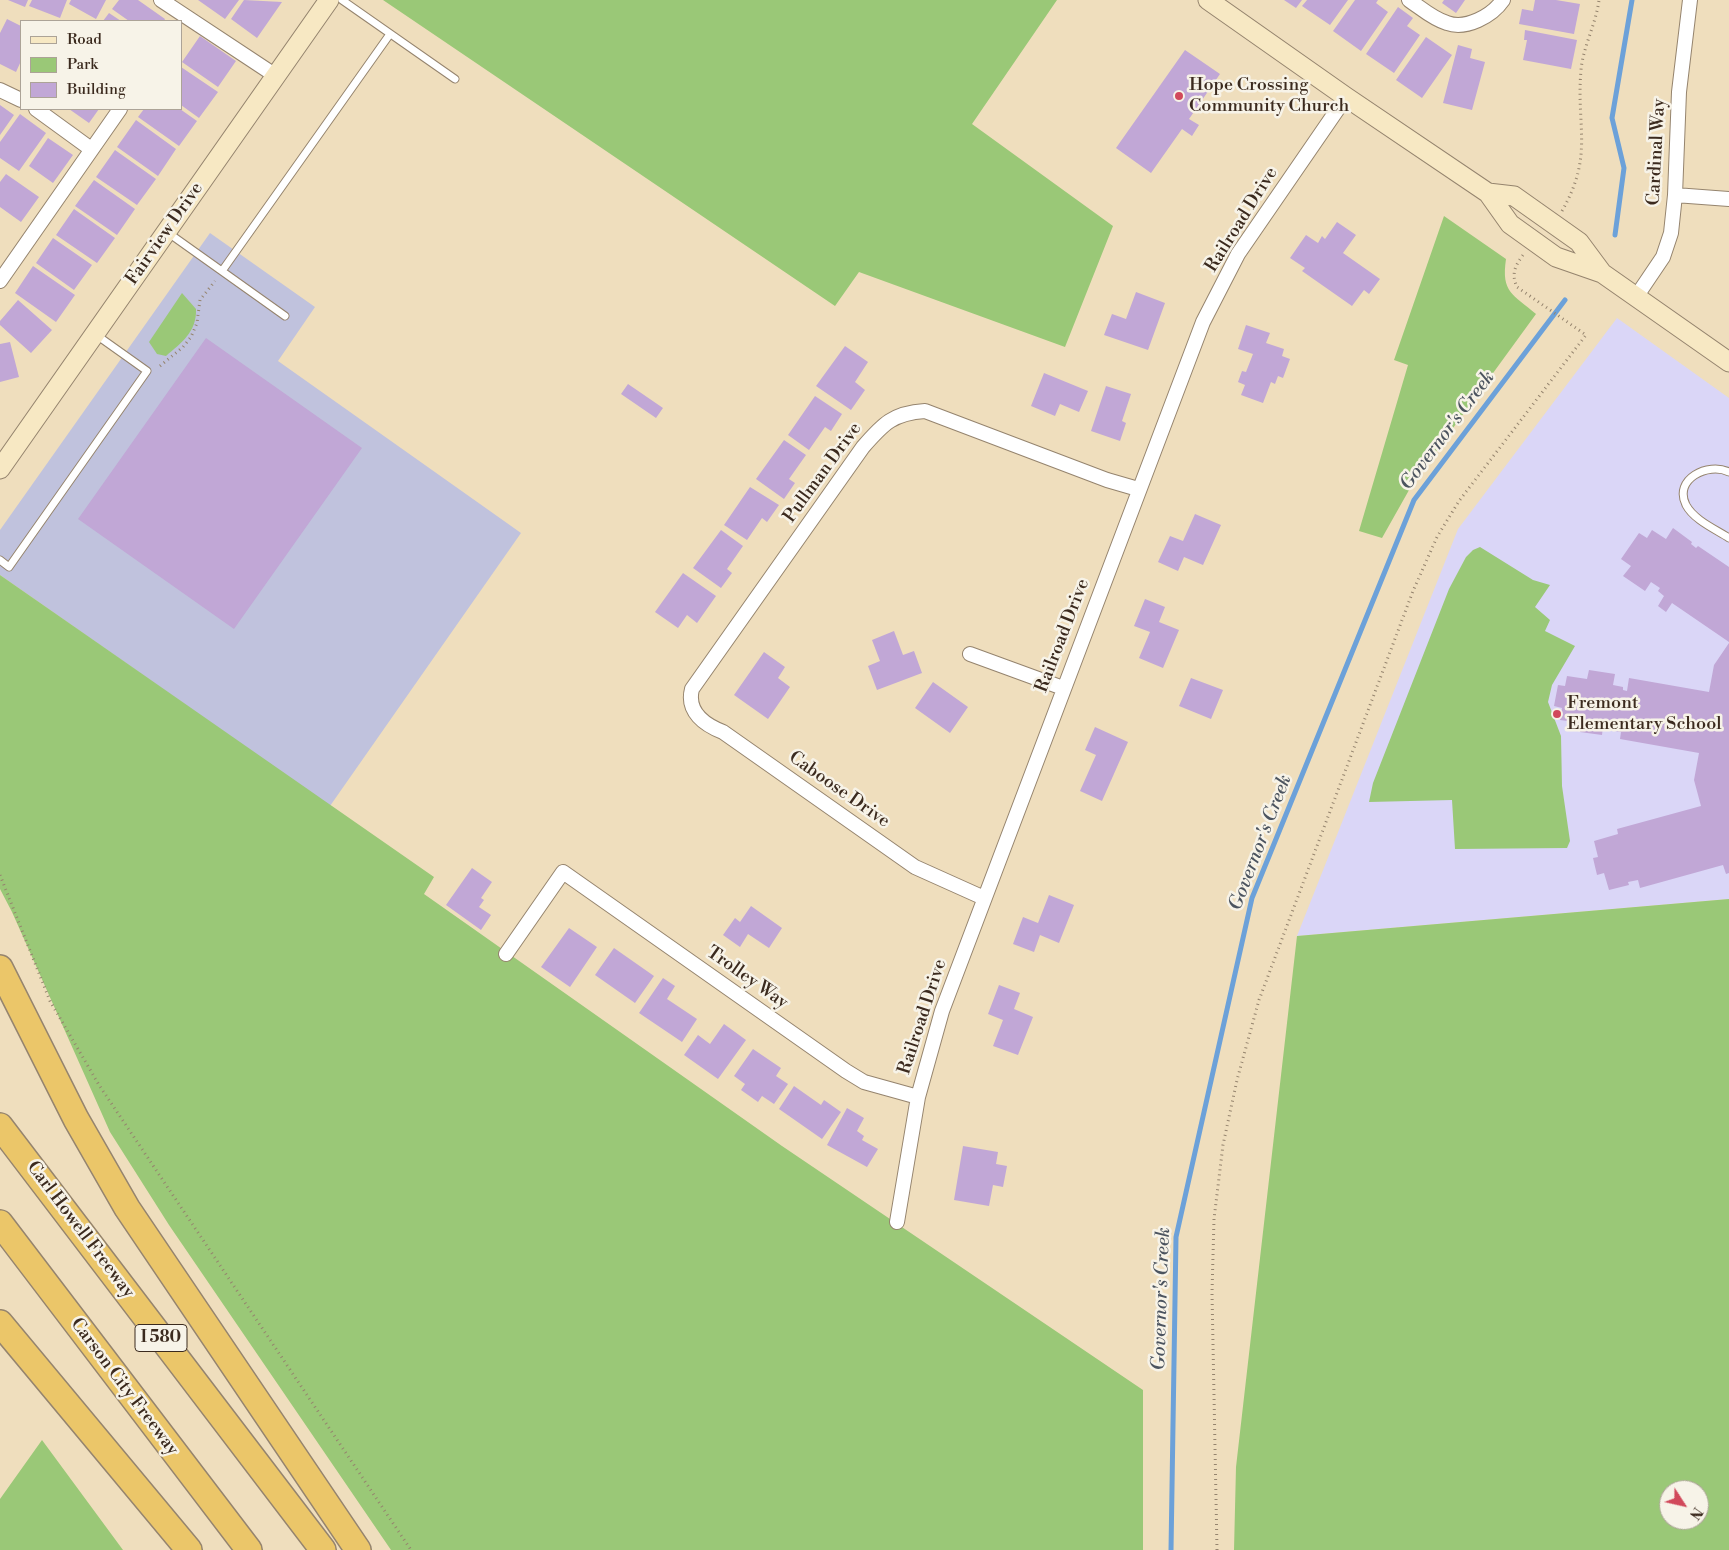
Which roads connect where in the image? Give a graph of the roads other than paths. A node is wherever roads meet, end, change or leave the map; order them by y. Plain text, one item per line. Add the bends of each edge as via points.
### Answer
1 (161, 0) edge
2 (329, 0) edge
3 (342, 0) edge
4 (1208, 0) edge
5 (1409, 0) edge
6 (1502, 0) edge
7 (1690, 0) edge
8 (183, 20) edge
9 (390, 34) junction
10 (276, 76) junction
11 (455, 79) dead end
12 (0, 90) edge
13 (1346, 97) junction
14 (20, 100) edge
15 (37, 110) edge
16 (119, 110) edge
17 (91, 149) junction
18 (1488, 193) junction
19 (1675, 195) junction
20 (1729, 199) edge
21 (166, 232) junction
22 (222, 271) junction
23 (1602, 273) junction
24 (0, 281) edge
25 (1636, 297) junction
26 (285, 316) dead end
27 (95, 334) junction
28 (1729, 362) edge
29 (0, 469) edge
30 (1729, 472) edge
31 (1138, 489) junction
32 (1729, 538) edge
33 (0, 560) edge
34 (970, 654) dead end
35 (1064, 688) junction
36 (691, 695) joint
37 (984, 898) junction
38 (506, 954) dead end
39 (0, 968) edge
40 (918, 1097) junction
41 (0, 1126) edge
42 (897, 1222) dead end
43 (0, 1223) edge
44 (0, 1323) edge
45 (189, 1550) edge
46 (249, 1550) edge
47 (323, 1550) edge
48 (358, 1550) edge

1 - 8 street
2 - 10 main road, Fairview Drive
3 - 9 lane
4 - 13 main road
5 - 6 street via 1446,23 1455,25 1489,15
7 - 19 street, Cardinal Way via 1679,92
8 - 10 street
9 - 11 lane
9 - 22 lane
10 - 21 main road, Fairview Drive
12 - 14 street
13 - 18 main road
13 - 31 street, Railroad Drive via 1238,254 1203,322
15 - 17 street
16 - 17 street
17 - 24 street
18 - 23 main road via 1510,224 1556,256
18 - 23 main road via 1514,196 1537,212 1579,242
19 - 20 street
19 - 25 street, Cardinal Way via 1666,252
21 - 22 lane
21 - 27 main road, Fairview Drive
22 - 26 lane
23 - 25 main road
25 - 28 main road
27 - 29 main road, Fairview Drive
27 - 33 lane via 147,371 10,567
30 - 32 lane via 1718,468 1704,469 1686,483 1683,495 1686,506 1694,515
31 - 35 street, Railroad Drive
31 - 36 street, Pullman Drive via 925,411 906,412 882,425 863,447
34 - 35 street
35 - 37 street, Railroad Drive
36 - 37 street, Caboose Drive via 692,706 700,720 710,727 723,732 916,867
37 - 40 street, Railroad Drive via 942,1011
38 - 40 street, Trolley Way via 563,872 846,1071 864,1082
39 - 48 highway via 72,1111 127,1208
40 - 42 street, Railroad Drive
41 - 47 highway, Carl Howell Freeway / I 580
43 - 46 highway, Carson City Freeway
44 - 45 highway

